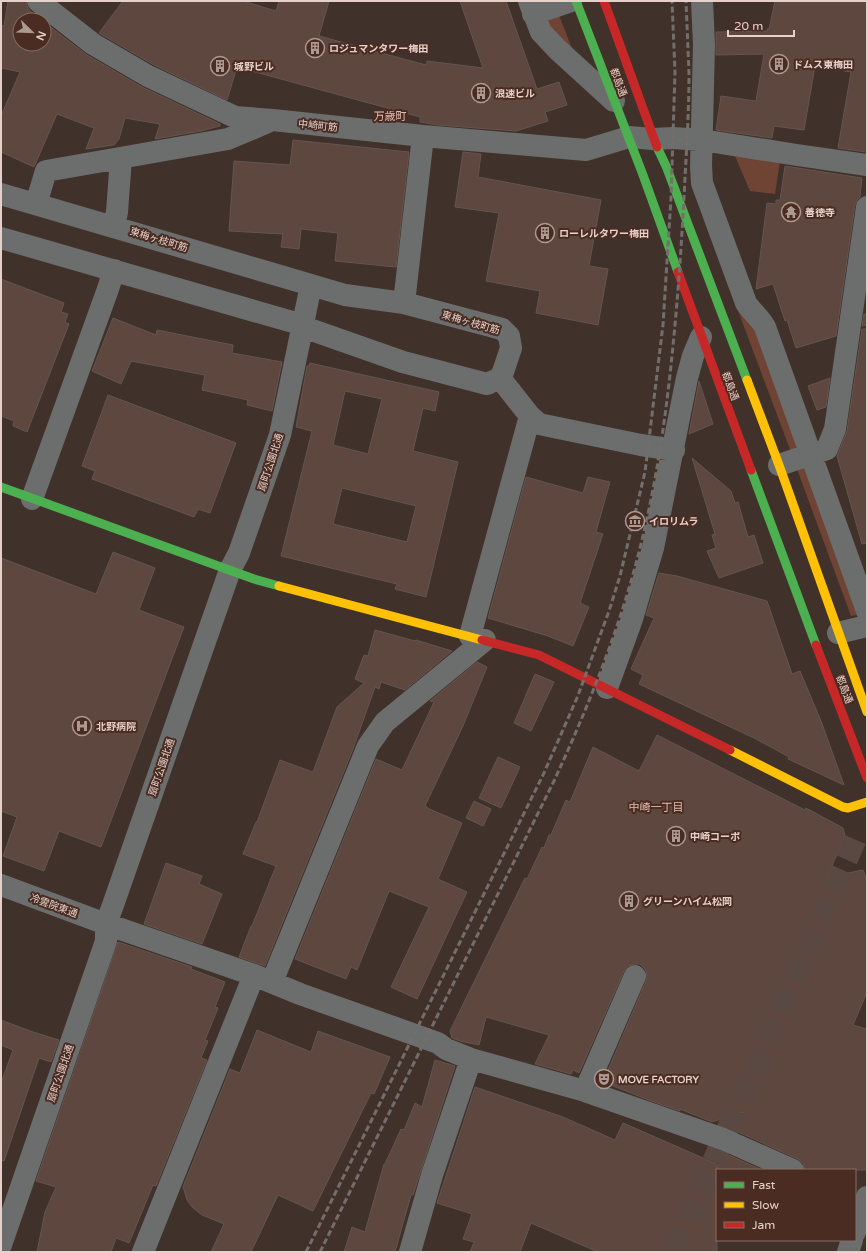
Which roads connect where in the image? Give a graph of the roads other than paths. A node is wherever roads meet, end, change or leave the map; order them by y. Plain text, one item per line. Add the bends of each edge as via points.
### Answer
1 (38, 1) edge
2 (571, 1) edge
3 (576, 1) edge
4 (604, 1) edge
5 (702, 1) edge
6 (531, 8) edge
7 (614, 101) junction
8 (273, 120) junction
9 (423, 136) junction
10 (629, 138) junction
11 (653, 139) junction
12 (702, 140) junction
13 (121, 158) junction
14 (867, 165) edge
15 (1, 194) edge
16 (36, 204) junction
17 (867, 207) edge
18 (114, 226) junction
19 (1, 238) edge
20 (114, 270) junction
21 (311, 285) junction
22 (404, 303) junction
23 (303, 325) junction
24 (701, 337) junction
25 (500, 378) junction
26 (530, 416) junction
27 (674, 450) junction
28 (811, 454) junction
29 (779, 465) junction
30 (1, 487) edge
31 (32, 498) junction
32 (230, 570) junction
33 (867, 611) edge
34 (867, 626) edge
35 (838, 633) junction
36 (477, 638) junction
37 (607, 688) junction
38 (867, 712) edge
39 (867, 778) edge
40 (867, 802) edge
41 (1, 885) edge
42 (106, 924) junction
43 (635, 976) dead end
44 (263, 978) junction
45 (471, 1059) junction
46 (585, 1091) junction
47 (791, 1169) edge
48 (856, 1192) edge
49 (867, 1196) edge
50 (856, 1229) edge
51 (852, 1241) edge
52 (1, 1246) edge
53 (143, 1252) edge
54 (410, 1252) edge
55 (848, 1252) edge

1 - 8 street, 中崎町筋 via 93,44 148,76 235,118
2 - 6 street
3 - 7 main road, 都島通
4 - 11 main road, 都島通
5 - 12 street
6 - 7 street via 541,32
7 - 10 main road, 都島通
8 - 9 street, 中崎町筋
8 - 13 street via 228,139
9 - 10 street, 中崎町筋 via 586,150
9 - 22 street
10 - 11 street, 中崎町筋
10 - 24 main road, 都島通
11 - 12 street, 中崎町筋
11 - 29 main road, 都島通 via 666,166
12 - 14 street, 中崎町筋
12 - 28 street via 702,183 746,303 765,327
13 - 16 street via 46,171
13 - 18 street
15 - 16 street, 東梅ヶ枝町筋
16 - 18 street, 東梅ヶ枝町筋
17 - 28 street via 835,429 827,449
18 - 21 street, 東梅ヶ枝町筋
19 - 20 street
20 - 23 street
20 - 31 street
21 - 22 street, 東梅ヶ枝町筋 via 345,295
21 - 23 street, 扇町公園北通
22 - 25 street, 東梅ヶ枝町筋 via 502,329 509,336 511,348
23 - 25 street via 403,362 487,384
23 - 32 street, 扇町公園北通 via 280,435 239,553
24 - 27 street via 687,378
24 - 39 main road, 都島通
25 - 26 street
26 - 27 street via 539,424
26 - 36 street
27 - 37 street via 653,548 632,619
28 - 29 street
28 - 33 street
29 - 35 main road, 都島通
30 - 31 main road
31 - 32 main road
32 - 36 main road via 254,579
32 - 42 street, 扇町公園北通
34 - 35 street
35 - 38 main road, 都島通
36 - 37 main road via 539,655
36 - 44 street via 385,722 368,746
37 - 40 main road via 843,807
41 - 42 street, 冷雲院東通
42 - 44 street, 冷雲院東通
42 - 52 street, 扇町公園北通 via 106,941
43 - 46 street
44 - 45 street, 冷雲院東通 via 438,1043
44 - 53 street
45 - 46 street, 冷雲院東通
45 - 54 street via 432,1175
46 - 47 street, 冷雲院東通 via 723,1140
48 - 49 street
49 - 50 street
51 - 55 street

